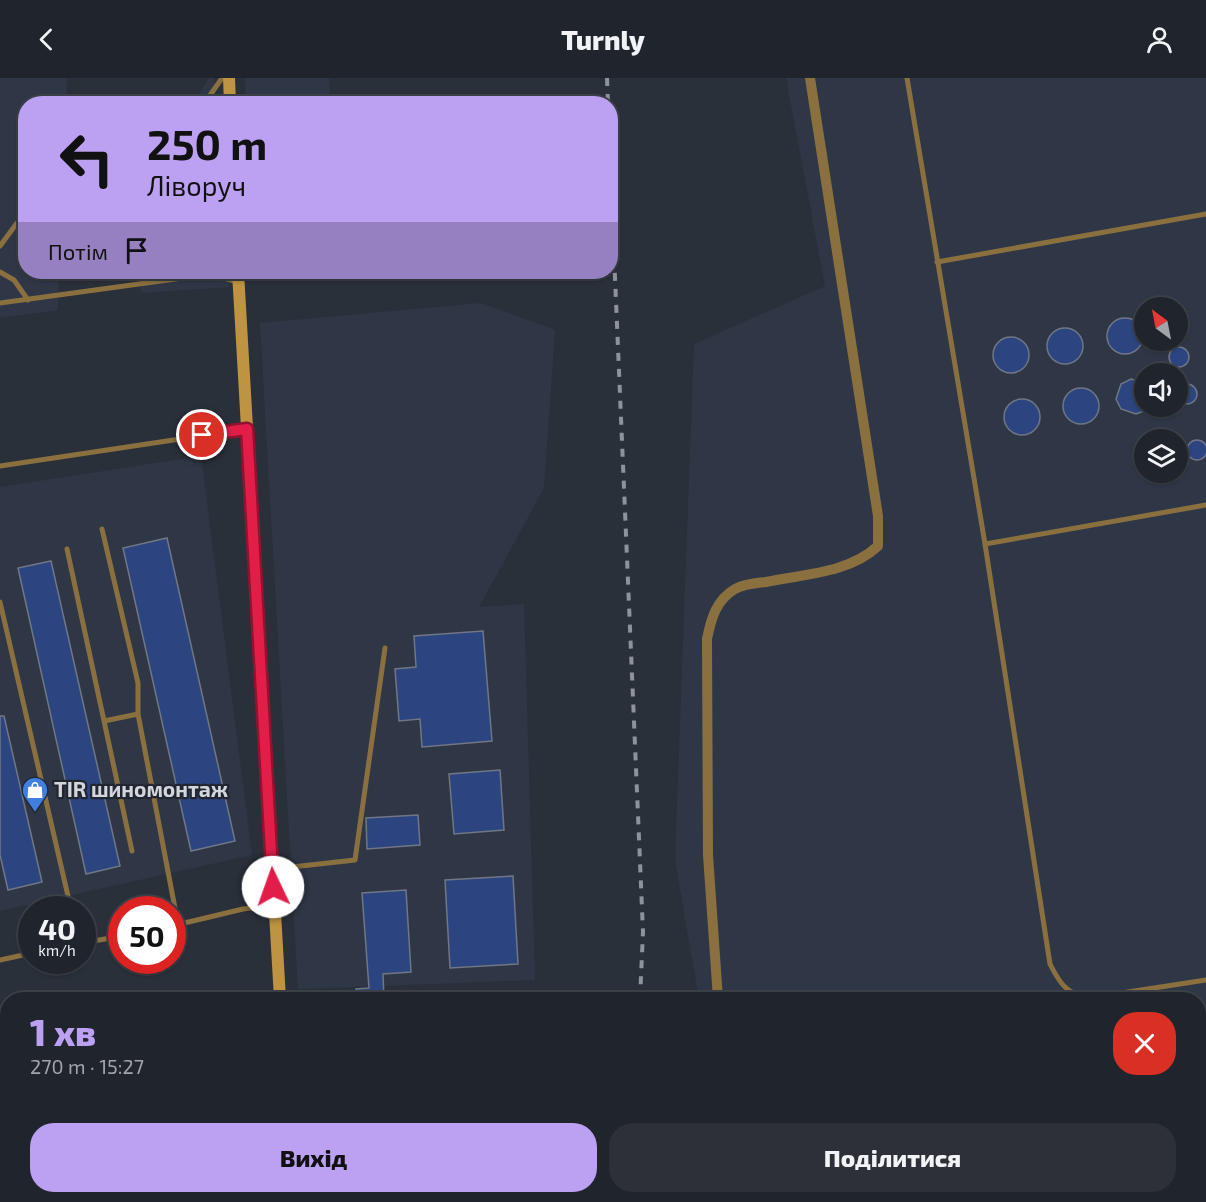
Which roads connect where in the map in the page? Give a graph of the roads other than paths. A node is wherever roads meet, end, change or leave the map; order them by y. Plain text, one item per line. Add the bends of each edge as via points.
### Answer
1 (222, 78) edge
2 (229, 78) edge
3 (810, 78) edge
4 (907, 78) edge
5 (210, 96) edge
6 (230, 96) edge
7 (1206, 214) edge
8 (17, 223) dead end
9 (0, 246) edge
10 (937, 262) junction
11 (0, 272) edge
12 (177, 279) edge
13 (238, 279) edge
14 (28, 300) junction
15 (0, 303) edge
16 (247, 429) junction
17 (0, 466) edge
18 (1206, 505) edge
19 (102, 529) dead end
20 (985, 544) junction
21 (67, 549) dead end
22 (0, 602) edge
23 (385, 648) dead end
24 (138, 714) junction
25 (104, 721) junction
26 (132, 851) dead end
27 (272, 869) junction
28 (68, 896) edge
29 (170, 896) edge
30 (274, 905) junction
31 (186, 922) edge
32 (0, 950) edge
33 (18, 956) edge
34 (1, 959) edge
35 (1206, 980) edge
36 (280, 992) edge
37 (717, 992) edge
38 (1070, 992) edge
39 (1128, 992) edge

1 - 5 lane
2 - 6 main road
3 - 37 street via 878,516 878,546 863,559 846,566 736,587 712,615 707,639 708,855
4 - 10 lane
7 - 10 lane
8 - 9 lane
10 - 20 lane
11 - 14 lane via 14,280
12 - 14 lane
13 - 16 main road
14 - 15 lane
16 - 17 lane
16 - 27 main road
18 - 20 lane
19 - 24 lane via 138,683
20 - 38 lane via 1050,964 1059,982
21 - 25 lane
22 - 28 lane
23 - 27 lane via 355,860
24 - 25 lane
24 - 29 lane
25 - 26 lane
27 - 30 main road
30 - 31 lane
30 - 36 main road
32 - 34 lane
33 - 34 lane
35 - 39 lane

